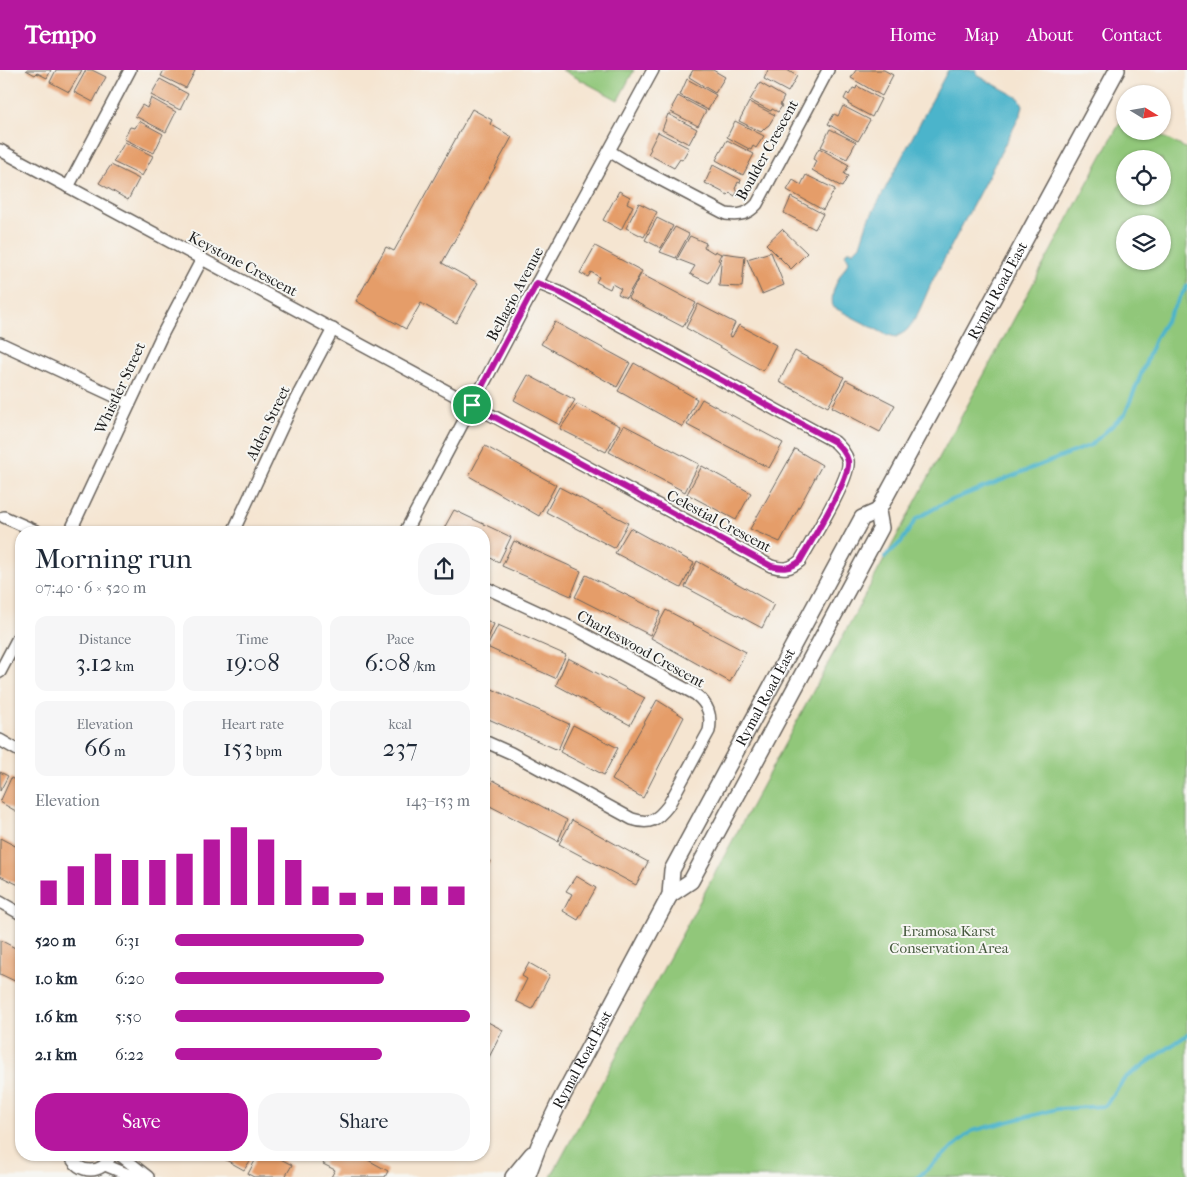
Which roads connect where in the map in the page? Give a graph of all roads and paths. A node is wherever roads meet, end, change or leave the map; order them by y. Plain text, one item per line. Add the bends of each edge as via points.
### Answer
1 (130, 70) edge
2 (653, 70) edge
3 (828, 70) edge
4 (1117, 70) edge
5 (0, 150) edge
6 (609, 151) junction
7 (68, 187) junction
8 (202, 259) junction
9 (537, 283) junction
10 (333, 329) junction
11 (0, 343) edge
12 (129, 403) junction
13 (472, 405) junction
14 (878, 512) junction
15 (4, 517) dead end
16 (24, 526) edge
17 (73, 526) edge
18 (236, 526) edge
19 (408, 526) edge
20 (490, 590) edge
21 (15, 643) edge
22 (0, 672) edge
23 (0, 740) edge
24 (490, 744) edge
25 (15, 749) edge
26 (670, 896) junction
27 (0, 902) edge
28 (15, 911) edge
29 (539, 1145) junction
30 (73, 1161) edge
31 (107, 1161) edge
32 (128, 1161) edge
33 (105, 1165) junction
34 (134, 1177) edge
35 (148, 1177) edge
36 (513, 1177) edge
37 (527, 1177) edge

1 - 7 street
2 - 6 street, Bellagio Avenue
3 - 6 street, Boulder Crescent via 757,204 749,213 726,214
4 - 14 main road, Rymal Road East
5 - 7 street, Keystone Crescent
6 - 9 street, Bellagio Avenue
7 - 8 street, Keystone Crescent
8 - 10 street, Keystone Crescent
8 - 12 street, Whistler Street
9 - 13 street, Bellagio Avenue
9 - 13 street, Celestial Crescent via 835,442 844,450 848,461 845,479 800,561 782,569
10 - 13 street, Keystone Crescent
10 - 18 street, Alden Street via 290,410
11 - 12 street
12 - 17 street, Whistler Street
13 - 19 street, Bellagio Avenue
14 - 26 main road, Rymal Road East via 881,528 691,881
14 - 26 main road, Rymal Road East via 862,518 848,543 672,870
15 - 16 street
20 - 24 street, Charleswood Crescent via 577,630 695,694 709,709 711,721 709,731 668,806 660,816 642,822
21 - 22 street
23 - 25 street
26 - 29 main road, Rymal Road East
27 - 28 street
29 - 36 main road, Rymal Road East
29 - 37 main road, Rymal Road East
30 - 33 street via 92,1171
31 - 33 street
32 - 35 street
33 - 34 street

